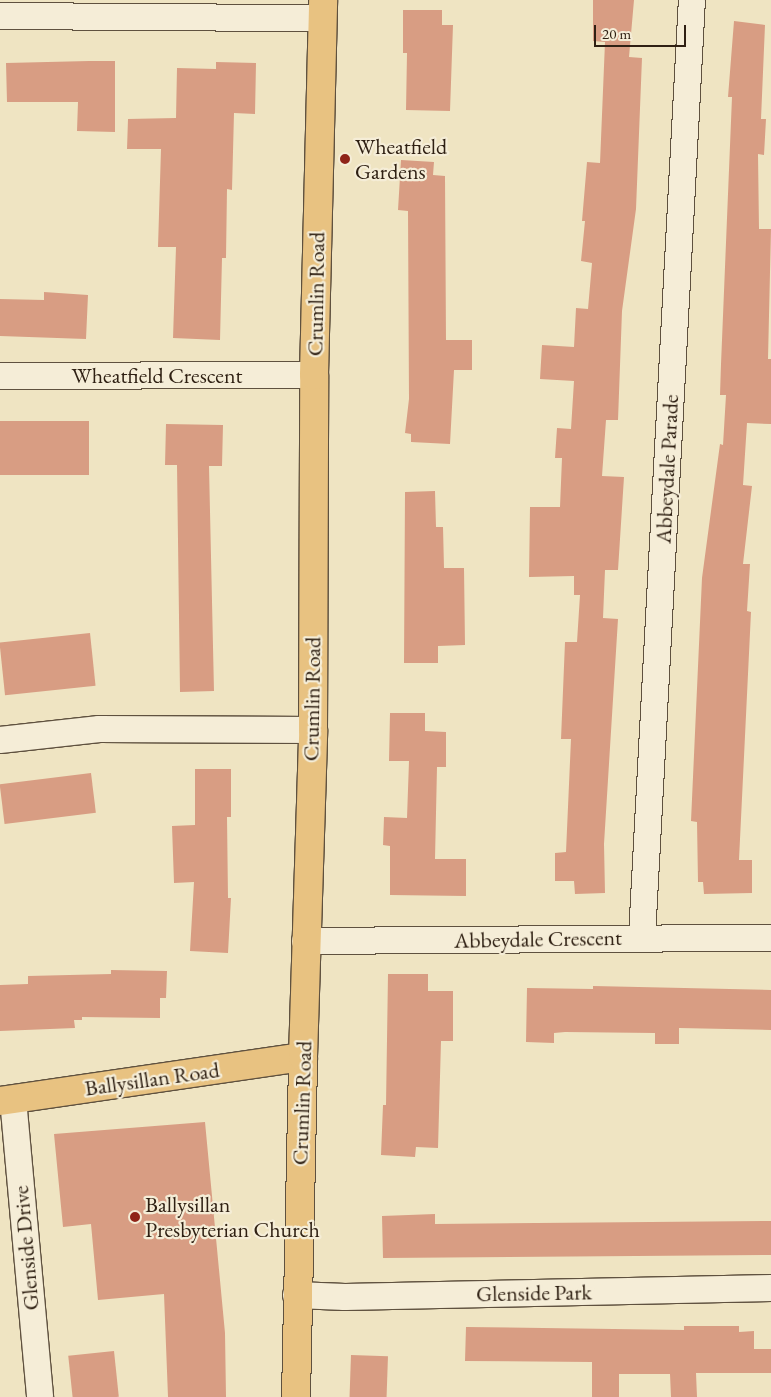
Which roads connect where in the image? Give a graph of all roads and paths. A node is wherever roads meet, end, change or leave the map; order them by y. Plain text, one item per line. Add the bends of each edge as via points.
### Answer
1 (692, 0) edge
2 (323, 9) edge
3 (0, 16) edge
4 (314, 375) junction
5 (0, 376) edge
6 (313, 730) junction
7 (0, 740) edge
8 (642, 937) junction
9 (771, 938) edge
10 (305, 941) junction
11 (303, 1057) junction
12 (6, 1100) edge
13 (771, 1288) edge
14 (296, 1295) junction
15 (40, 1397) edge
16 (296, 1397) edge

1 - 8 street, Abbeydale Parade
2 - 3 street
2 - 4 main road, Crumlin Road
4 - 5 street, Wheatfield Crescent
4 - 6 main road, Crumlin Road
6 - 7 street via 99,729
6 - 10 main road, Crumlin Road
8 - 9 street, Abbeydale Crescent
8 - 10 street, Abbeydale Crescent
10 - 11 main road, Crumlin Road
11 - 12 main road, Ballysillan Road
11 - 14 main road, Crumlin Road
12 - 15 street, Glenside Drive
13 - 14 street, Glenside Park via 345,1298
14 - 16 main road, Crumlin Road

